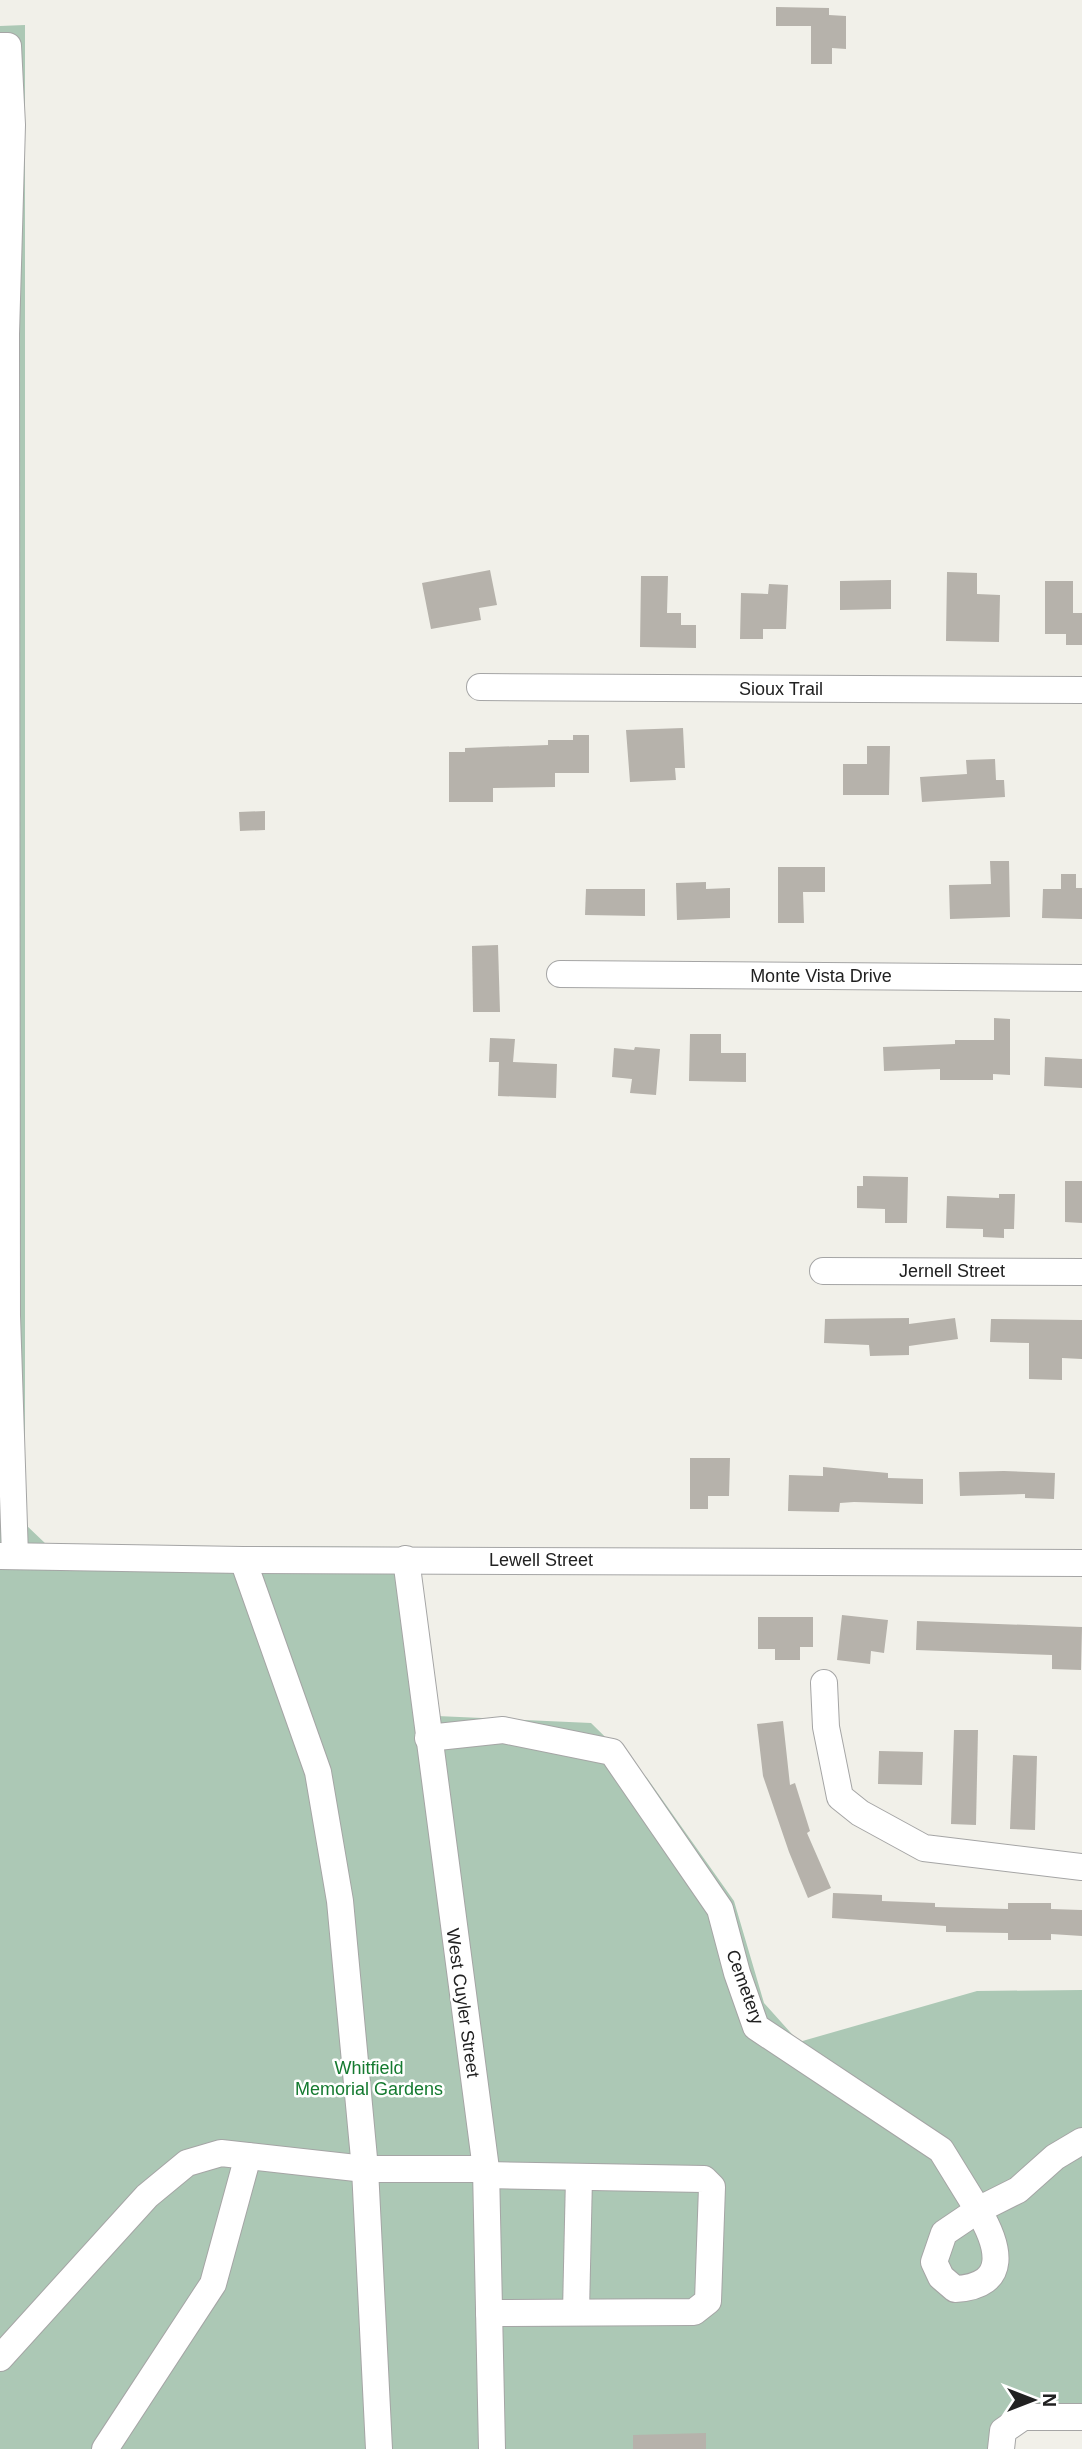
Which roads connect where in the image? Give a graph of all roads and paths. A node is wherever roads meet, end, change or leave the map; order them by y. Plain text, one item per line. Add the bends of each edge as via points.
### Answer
1 (0, 46) edge
2 (3, 334) edge
3 (480, 687) dead end
4 (1082, 690) edge
5 (560, 974) dead end
6 (1082, 978) edge
7 (822, 1271) dead end
8 (1082, 1272) edge
9 (7, 1556) edge
10 (406, 1559) junction
11 (243, 1560) junction
12 (1082, 1563) edge
13 (824, 1683) dead end
14 (428, 1738) junction
15 (1082, 1867) edge
16 (1082, 2141) edge
17 (248, 2156) junction
18 (365, 2169) junction
19 (486, 2172) junction
20 (579, 2176) junction
21 (576, 2312) junction
22 (489, 2313) junction
23 (0, 2358) edge
24 (1082, 2417) edge
25 (105, 2449) edge
26 (379, 2449) edge
27 (492, 2449) edge
28 (1001, 2449) edge

1 - 2 street via 8,46 12,125
2 - 9 street
3 - 4 street, Sioux Trail
5 - 6 street, Monte Vista Drive
7 - 8 street, Jernell Street
9 - 11 street, Lewell Street
10 - 11 street, Lewell Street
10 - 12 street, Lewell Street
10 - 14 street, West Cuyler Street
11 - 18 street via 318,1772 340,1901
13 - 15 street via 826,1727 840,1797 860,1813 924,1848
14 - 16 street, Cemetery via 503,1730 612,1752 720,1909 756,2028 941,2150 978,2210 1018,2190 1055,2157
14 - 19 street, West Cuyler Street
17 - 18 street
17 - 23 street via 221,2153 187,2162 147,2196
17 - 25 street via 213,2284
18 - 19 street
18 - 26 street
19 - 20 street
19 - 22 street, West Cuyler Street
20 - 21 street
20 - 21 street via 704,2179 712,2187 708,2301 694,2312
21 - 22 street
22 - 27 street, West Cuyler Street
24 - 28 street via 1023,2417 1003,2431

